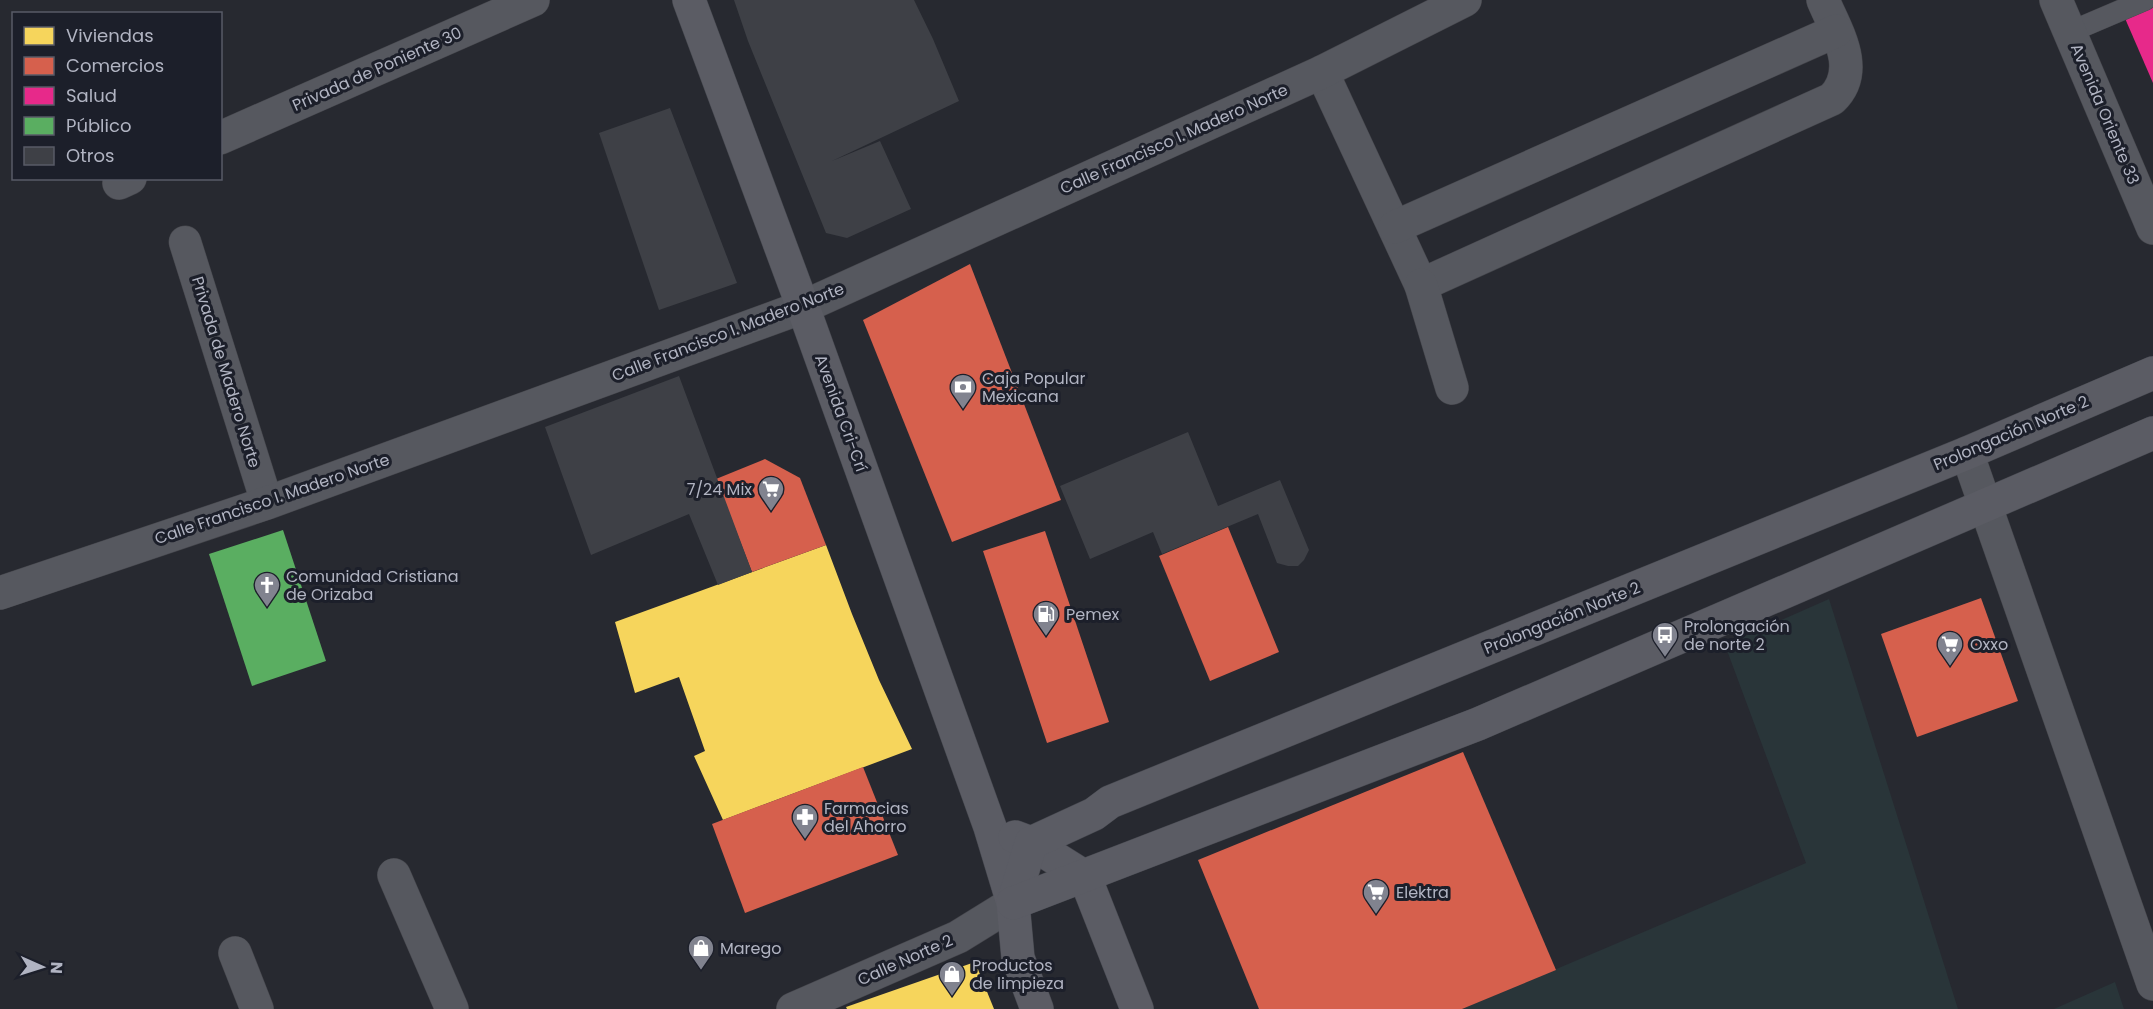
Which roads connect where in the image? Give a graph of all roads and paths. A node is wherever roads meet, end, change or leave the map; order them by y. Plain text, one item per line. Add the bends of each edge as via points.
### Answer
1 (533, 0) edge
2 (689, 0) edge
3 (1465, 0) edge
4 (1822, 0) edge
5 (2056, 0) edge
6 (2145, 0) edge
7 (1836, 31) junction
8 (2070, 32) junction
9 (1322, 72) junction
10 (222, 137) edge
11 (1395, 227) junction
12 (2153, 228) edge
13 (185, 242) dead end
14 (1421, 285) junction
15 (803, 307) junction
16 (2153, 373) edge
17 (1452, 388) dead end
18 (2153, 433) edge
19 (1967, 453) junction
20 (267, 503) junction
21 (1986, 504) junction
22 (0, 593) edge
23 (990, 827) junction
24 (1031, 843) junction
25 (394, 875) dead end
26 (1086, 877) junction
27 (1013, 903) junction
28 (235, 953) dead end
29 (2153, 984) edge
30 (257, 1009) edge
31 (452, 1009) edge
32 (793, 1009) edge
33 (1036, 1009) edge
34 (1137, 1009) edge

1 - 10 street, Privada de Poniente 30
2 - 15 main road, Avenida Cri-Crí
3 - 9 street, Calle Francisco I. Madero Norte
4 - 7 street
5 - 8 street, Avenida Oriente 33
6 - 8 lane
7 - 11 street
7 - 14 street via 1846,55 1846,71 1839,92 1832,99
8 - 12 street, Avenida Oriente 33
9 - 11 street
9 - 15 street, Calle Francisco I. Madero Norte
11 - 14 street
13 - 20 street, Privada de Madero Norte
14 - 17 street
15 - 20 street, Calle Francisco I. Madero Norte
15 - 23 main road, Avenida Cri-Crí
16 - 19 main road, Prolongación Norte 2
18 - 21 main road
19 - 21 street
19 - 24 main road, Prolongación Norte 2 via 1110,802 1094,814
20 - 22 street, Calle Francisco I. Madero Norte
21 - 26 main road via 1478,724
21 - 29 street
23 - 24 main road
23 - 27 main road, Avenida Cri-Crí
24 - 26 main road
24 - 27 main road
25 - 31 street
26 - 27 main road
26 - 34 main road
27 - 32 street, Calle Norte 2 via 958,937
27 - 33 main road, Avenida Cri-Crí via 1018,958
28 - 30 street

